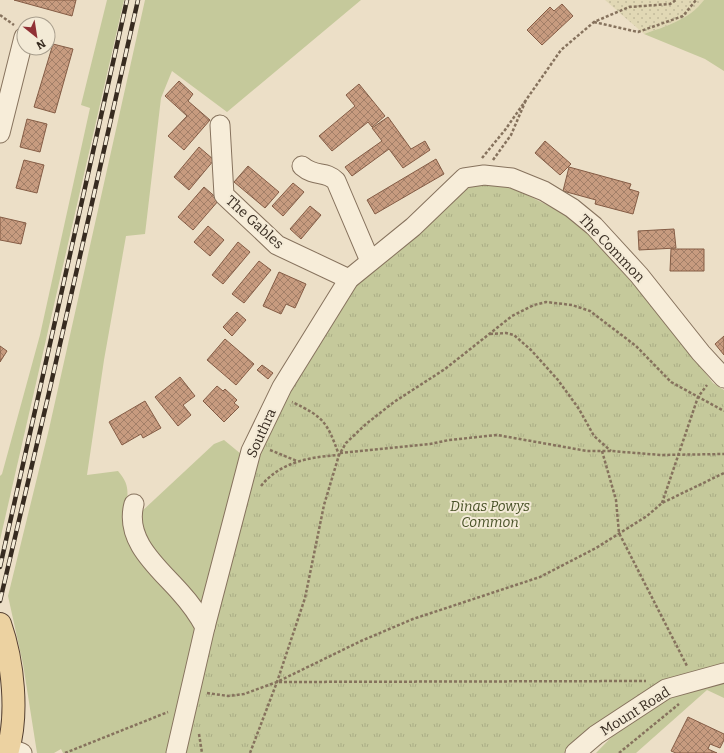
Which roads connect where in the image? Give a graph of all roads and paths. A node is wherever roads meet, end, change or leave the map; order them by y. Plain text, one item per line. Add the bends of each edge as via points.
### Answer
1 (676, 0) edge
2 (696, 0) edge
3 (594, 22) junction
4 (18, 56) edge
5 (528, 96) junction
6 (3, 109) edge
7 (220, 125) dead end
8 (0, 133) edge
9 (302, 166) dead end
10 (473, 177) junction
11 (370, 262) junction
12 (349, 279) junction
13 (490, 334) junction
14 (720, 375) edge
15 (278, 395) junction
16 (698, 397) junction
17 (724, 411) edge
18 (255, 444) junction
19 (602, 451) junction
20 (611, 451) junction
21 (339, 454) junction
22 (724, 454) edge
23 (678, 455) junction
24 (298, 461) junction
25 (724, 473) edge
26 (238, 502) junction
27 (662, 503) junction
28 (134, 504) dead end
29 (619, 533) junction
30 (0, 625) edge
31 (205, 627) junction
32 (724, 673) edge
33 (647, 681) dead end
34 (694, 681) junction
35 (277, 682) junction
36 (189, 697) junction
37 (682, 702) dead end
38 (13, 751) edge
39 (65, 753) edge
40 (176, 753) edge
41 (250, 753) edge
42 (575, 753) edge
43 (619, 753) edge

1 - 3 path via 670,4 629,7
2 - 3 path via 683,16 638,32
3 - 5 path via 561,50
4 - 6 street
5 - 10 path
5 - 10 path via 511,135
6 - 8 street
7 - 12 street, The Gables via 224,195 277,245
9 - 11 street via 311,174 331,176 336,181
10 - 11 street, Southra
10 - 14 street, The Common via 512,178 544,191 572,208 594,226 639,275
11 - 12 street, Southra
12 - 15 street, Southra
13 - 16 path via 512,316 534,306 546,302 572,305 590,311 606,321 636,346 671,382
13 - 20 path via 514,335 531,350 558,380 594,436
13 - 21 path via 446,369 394,402 366,424 346,443
14 - 16 path
15 - 18 street, Southra
15 - 21 path via 315,413 330,431
16 - 17 path
16 - 23 path
18 - 24 path
18 - 26 street, Southra
19 - 20 path
19 - 21 path via 587,452 497,435
19 - 29 path via 616,500
20 - 23 path
21 - 24 path
21 - 35 path via 324,505 305,598
22 - 23 path
23 - 27 path
24 - 26 path via 267,478 259,488
25 - 27 path
26 - 31 street, Southra
27 - 29 path via 647,516
28 - 31 street via 132,513 137,538 146,555 196,610
29 - 34 path
29 - 35 path via 540,577 413,619
30 - 38 main road via 8,649 11,677
31 - 36 street, Southra
32 - 34 street, Mount Road
33 - 35 path
34 - 42 street, Mount Road via 666,689 596,735
35 - 36 path via 244,694
35 - 41 path
36 - 39 path
36 - 40 street, Southra
37 - 43 path

